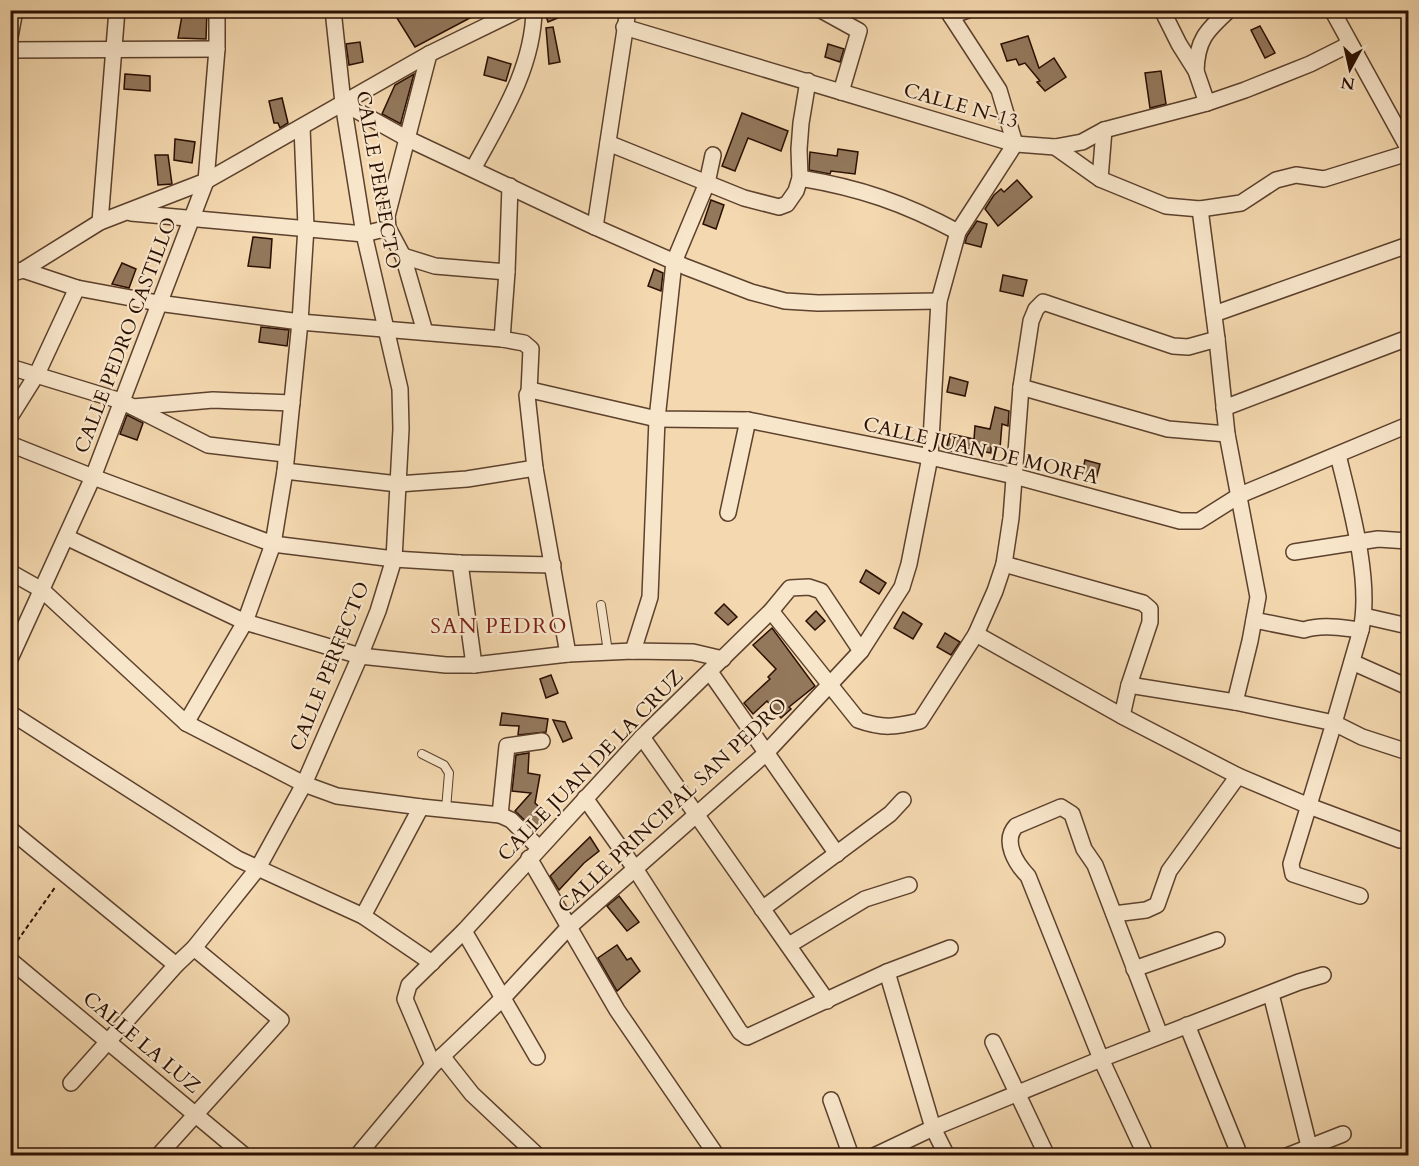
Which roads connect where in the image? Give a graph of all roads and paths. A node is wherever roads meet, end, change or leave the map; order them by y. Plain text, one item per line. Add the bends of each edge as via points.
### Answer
1 (15, 10) edge
2 (117, 10) edge
3 (217, 10) edge
4 (333, 10) edge
5 (519, 10) edge
6 (534, 10) edge
7 (628, 10) edge
8 (821, 10) edge
9 (968, 10) edge
10 (1162, 10) edge
11 (1229, 10) edge
12 (1334, 11) edge
13 (949, 14) edge
14 (624, 27) junction
15 (10, 37) edge
16 (1350, 44) junction
17 (217, 49) junction
18 (10, 50) edge
19 (115, 50) junction
20 (429, 54) junction
21 (1196, 71) junction
22 (808, 81) junction
23 (841, 92) junction
24 (343, 103) junction
25 (1207, 103) junction
26 (302, 127) junction
27 (1104, 130) junction
28 (406, 138) junction
29 (608, 143) junction
30 (1016, 144) junction
31 (1055, 147) junction
32 (1408, 148) edge
33 (1408, 153) edge
34 (713, 155) dead end
35 (473, 169) junction
36 (800, 178) junction
37 (1100, 179) junction
38 (206, 181) junction
39 (707, 183) junction
40 (510, 186) junction
41 (1200, 209) junction
42 (125, 212) junction
43 (192, 218) junction
44 (100, 222) junction
45 (306, 227) junction
46 (595, 227) junction
47 (388, 228) junction
48 (958, 232) junction
49 (364, 234) junction
50 (1408, 245) edge
51 (403, 256) junction
52 (674, 262) junction
53 (17, 272) edge
54 (507, 272) junction
55 (77, 288) junction
56 (939, 301) junction
57 (158, 303) junction
58 (1214, 314) junction
59 (300, 322) junction
60 (385, 329) junction
61 (425, 332) junction
62 (1408, 338) edge
63 (502, 339) junction
64 (1217, 339) junction
65 (10, 367) edge
66 (37, 374) junction
67 (1021, 387) junction
68 (528, 393) junction
69 (292, 403) junction
70 (127, 404) junction
71 (1224, 408) junction
72 (10, 417) edge
73 (657, 419) junction
74 (748, 420) junction
75 (1408, 425) edge
76 (1227, 434) junction
77 (10, 444) edge
78 (285, 454) junction
79 (1338, 455) junction
80 (930, 457) junction
81 (535, 468) junction
82 (285, 471) junction
83 (1014, 476) junction
84 (93, 477) junction
85 (398, 484) junction
86 (1240, 495) junction
87 (728, 513) dead end
88 (66, 537) junction
89 (1408, 541) edge
90 (1357, 542) junction
91 (273, 544) junction
92 (1294, 552) dead end
93 (393, 559) junction
94 (460, 563) junction
95 (1004, 564) junction
96 (553, 565) junction
97 (10, 572) edge
98 (42, 590) junction
99 (601, 605) dead end
100 (771, 611) junction
101 (1254, 620) junction
102 (245, 622) junction
103 (1363, 623) junction
104 (1408, 626) edge
105 (976, 633) junction
106 (633, 651) junction
107 (861, 651) junction
108 (608, 652) junction
109 (568, 654) junction
110 (360, 656) junction
111 (723, 658) junction
112 (10, 659) edge
113 (1352, 662) junction
114 (474, 665) junction
115 (710, 672) junction
116 (830, 685) junction
117 (1129, 685) junction
118 (1408, 687) edge
119 (1235, 702) junction
120 (10, 713) edge
121 (1122, 716) junction
122 (186, 723) junction
123 (1334, 723) junction
124 (642, 738) junction
125 (542, 741) dead end
126 (1408, 752) edge
127 (422, 754) dead end
128 (765, 754) junction
129 (1238, 776) junction
130 (304, 784) junction
131 (585, 798) junction
132 (903, 800) dead end
133 (421, 807) junction
134 (1309, 807) junction
135 (446, 809) junction
136 (500, 815) junction
137 (696, 815) junction
138 (10, 829) edge
139 (1400, 840) dead end
140 (534, 853) junction
141 (837, 854) junction
142 (258, 868) junction
143 (636, 870) junction
144 (65, 874) junction
145 (909, 885) dead end
146 (1360, 896) dead end
147 (762, 909) junction
148 (1113, 914) junction
149 (363, 916) junction
150 (568, 928) junction
151 (464, 931) junction
152 (1217, 940) dead end
153 (789, 945) junction
154 (194, 948) junction
155 (950, 948) dead end
156 (10, 951) edge
157 (10, 960) edge
158 (432, 963) junction
159 (176, 965) junction
160 (1134, 969) junction
161 (887, 972) junction
162 (1323, 975) dead end
163 (1271, 994) junction
164 (502, 999) junction
165 (827, 1001) junction
166 (1187, 1025) junction
167 (1160, 1035) junction
168 (110, 1042) junction
169 (993, 1042) dead end
170 (537, 1057) dead end
171 (1101, 1059) junction
172 (437, 1060) junction
173 (71, 1083) dead end
174 (1018, 1094) junction
175 (831, 1100) dead end
176 (196, 1114) junction
177 (933, 1128) junction
178 (1343, 1134) dead end
179 (1309, 1146) junction
180 (159, 1155) edge
181 (245, 1155) edge
182 (357, 1155) edge
183 (538, 1155) edge
184 (717, 1155) edge
185 (851, 1155) edge
186 (874, 1155) edge
187 (947, 1155) edge
188 (1047, 1155) edge
189 (1146, 1155) edge
190 (1240, 1155) edge
191 (1287, 1155) edge

1 - 15 street
2 - 19 street
3 - 17 street, CALLE PEDRO CASTILLO
4 - 24 street, CALLE PERFECTO
5 - 20 street
6 - 35 street via 529,46 516,87
7 - 14 street
8 - 23 street via 859,31
9 - 13 street
10 - 21 street
11 - 21 street via 1204,36 1197,51
12 - 16 street
13 - 30 street via 999,90
14 - 22 street, CALLE N-13
14 - 29 street
16 - 25 street, CALLE N-13 via 1310,64
16 - 32 street
17 - 19 street
17 - 38 street, CALLE PEDRO CASTILLO
18 - 19 street
19 - 44 street
20 - 24 street
20 - 28 street
21 - 25 street
22 - 23 street, CALLE N-13
22 - 36 street via 800,131
23 - 30 street, CALLE N-13
24 - 26 street
24 - 28 street
24 - 49 street, CALLE PERFECTO
25 - 27 street, CALLE N-13
26 - 38 street
26 - 45 street
27 - 31 street, CALLE N-13 via 1082,142
27 - 37 street
28 - 35 street
28 - 47 street via 387,216
29 - 39 street
29 - 46 street
30 - 31 street, CALLE N-13
30 - 48 street, CALLE PRINCIPAL SAN PEDRO
31 - 37 street
33 - 41 street via 1324,179 1296,175 1276,180 1241,203
34 - 39 street
35 - 40 street
36 - 39 street via 787,204 779,207
36 - 48 street via 882,198 921,212
37 - 41 street via 1166,206
38 - 42 street
38 - 43 street, CALLE PEDRO CASTILLO
39 - 52 street
40 - 46 street
40 - 54 street
41 - 58 street
42 - 43 street
42 - 44 street
43 - 45 street
43 - 57 street, CALLE PEDRO CASTILLO
44 - 53 street
45 - 49 street
45 - 59 street
46 - 52 street
47 - 49 street
47 - 51 street
48 - 56 street, CALLE PRINCIPAL SAN PEDRO
49 - 60 street, CALLE PERFECTO
50 - 58 street
51 - 54 street via 435,266
51 - 61 street
52 - 56 street via 785,301
52 - 73 street
53 - 55 street
54 - 63 street
55 - 57 street
55 - 66 street
56 - 80 street, CALLE PRINCIPAL SAN PEDRO
57 - 59 street
57 - 70 street, CALLE PEDRO CASTILLO
58 - 64 street
59 - 60 street
59 - 69 street
60 - 61 street
60 - 85 street, CALLE PERFECTO via 400,389
61 - 63 street
62 - 71 street
63 - 68 street via 524,343 531,349
64 - 67 street via 1188,347 1173,346 1043,302 1031,321
64 - 71 street
65 - 66 street
66 - 70 street
66 - 72 street
67 - 76 street via 1168,429
67 - 83 street
68 - 73 street, CALLE JUAN DE MORFA via 535,391
68 - 81 street
69 - 70 street via 213,400
69 - 78 street
70 - 78 street via 208,445
70 - 84 street, CALLE PEDRO CASTILLO
71 - 76 street
73 - 74 street, CALLE JUAN DE MORFA
73 - 106 street via 650,597
74 - 80 street, CALLE JUAN DE MORFA
74 - 87 street
75 - 79 street, CALLE JUAN DE MORFA
76 - 86 street
77 - 84 street
78 - 82 street
79 - 86 street, CALLE JUAN DE MORFA
79 - 90 street
80 - 83 street, CALLE JUAN DE MORFA
80 - 107 street, CALLE PRINCIPAL SAN PEDRO via 902,587
81 - 85 street via 467,480
81 - 96 street
82 - 85 street
82 - 91 street
83 - 86 street, CALLE JUAN DE MORFA via 1180,521 1199,521
83 - 95 street
84 - 88 street, CALLE PEDRO CASTILLO
84 - 91 street
85 - 93 street, CALLE PERFECTO
86 - 101 street via 1258,597
88 - 98 street, CALLE PEDRO CASTILLO
88 - 102 street
89 - 90 street
90 - 92 street
90 - 103 street via 1365,591
91 - 93 street
91 - 102 street
93 - 94 street
93 - 110 street, CALLE PERFECTO
94 - 96 street
94 - 114 street
95 - 105 street
95 - 117 street via 1143,603 1150,609 1150,622
96 - 109 street
97 - 98 street
98 - 112 street, CALLE PEDRO CASTILLO
98 - 122 street
99 - 108 lane
100 - 107 street, CALLE JUAN DE LA CRUZ via 790,588 821,591
100 - 111 street, CALLE JUAN DE LA CRUZ
100 - 116 street
101 - 103 street via 1304,630
101 - 119 street
102 - 110 street
102 - 122 street
103 - 104 street
103 - 113 street
105 - 116 street via 920,721 897,727 858,720
105 - 121 street
106 - 108 street
106 - 111 street via 693,652
107 - 116 street, CALLE PRINCIPAL SAN PEDRO
108 - 109 street
109 - 114 street
110 - 114 street
110 - 130 street, CALLE PERFECTO
111 - 115 street, CALLE JUAN DE LA CRUZ
113 - 118 street
113 - 123 street
115 - 124 street, CALLE JUAN DE LA CRUZ
115 - 128 street
116 - 128 street, CALLE PRINCIPAL SAN PEDRO
117 - 119 street
117 - 121 street
119 - 123 street
120 - 142 street
121 - 129 street
122 - 130 street
123 - 126 street
123 - 134 street
124 - 131 street, CALLE JUAN DE LA CRUZ
124 - 137 street
125 - 136 street via 507,746
127 - 135 lane via 444,765 449,773
128 - 137 street, CALLE PRINCIPAL SAN PEDRO
128 - 141 street
129 - 134 street
129 - 148 street via 1169,871 1156,905
130 - 133 street via 337,796
130 - 142 street, CALLE PERFECTO
131 - 140 street, CALLE JUAN DE LA CRUZ
131 - 143 street
132 - 141 street
133 - 135 street
133 - 149 street
134 - 139 street
134 - 146 street via 1291,864 1293,874
135 - 136 street
136 - 140 street via 511,820
137 - 143 street, CALLE PRINCIPAL SAN PEDRO
137 - 147 street
138 - 144 street
140 - 150 street
140 - 151 street, CALLE JUAN DE LA CRUZ
141 - 147 street
142 - 149 street
142 - 154 street, CALLE PERFECTO
143 - 150 street, CALLE PRINCIPAL SAN PEDRO
143 - 165 street via 740,1032 747,1037
144 - 156 path
144 - 159 street
145 - 153 street via 865,899
147 - 153 street
148 - 160 street
148 - 171 street via 1072,814 1061,807 1012,829 1014,859 1028,876
149 - 158 street
150 - 164 street, CALLE PRINCIPAL SAN PEDRO
150 - 184 street via 617,1010
151 - 158 street, CALLE JUAN DE LA CRUZ
151 - 164 street
152 - 160 street
153 - 165 street
154 - 159 street, CALLE PERFECTO
154 - 176 street via 281,1020
155 - 161 street
157 - 168 street, CALLE LA LUZ
158 - 172 street, CALLE JUAN DE LA CRUZ via 409,985 405,999
159 - 168 street, CALLE PERFECTO
160 - 167 street
161 - 165 street
161 - 177 street
162 - 163 street
163 - 166 street
163 - 179 street
164 - 170 street
164 - 172 street, CALLE PRINCIPAL SAN PEDRO
166 - 167 street
166 - 190 street
167 - 171 street
168 - 173 street, CALLE PERFECTO
168 - 176 street, CALLE LA LUZ
169 - 174 street
171 - 174 street
171 - 189 street
172 - 182 street, CALLE PRINCIPAL SAN PEDRO
172 - 183 street, CALLE JUAN DE LA CRUZ
174 - 177 street
174 - 188 street
175 - 185 street
176 - 180 street
176 - 181 street, CALLE LA LUZ
177 - 186 street
177 - 187 street
178 - 179 street
179 - 191 street

